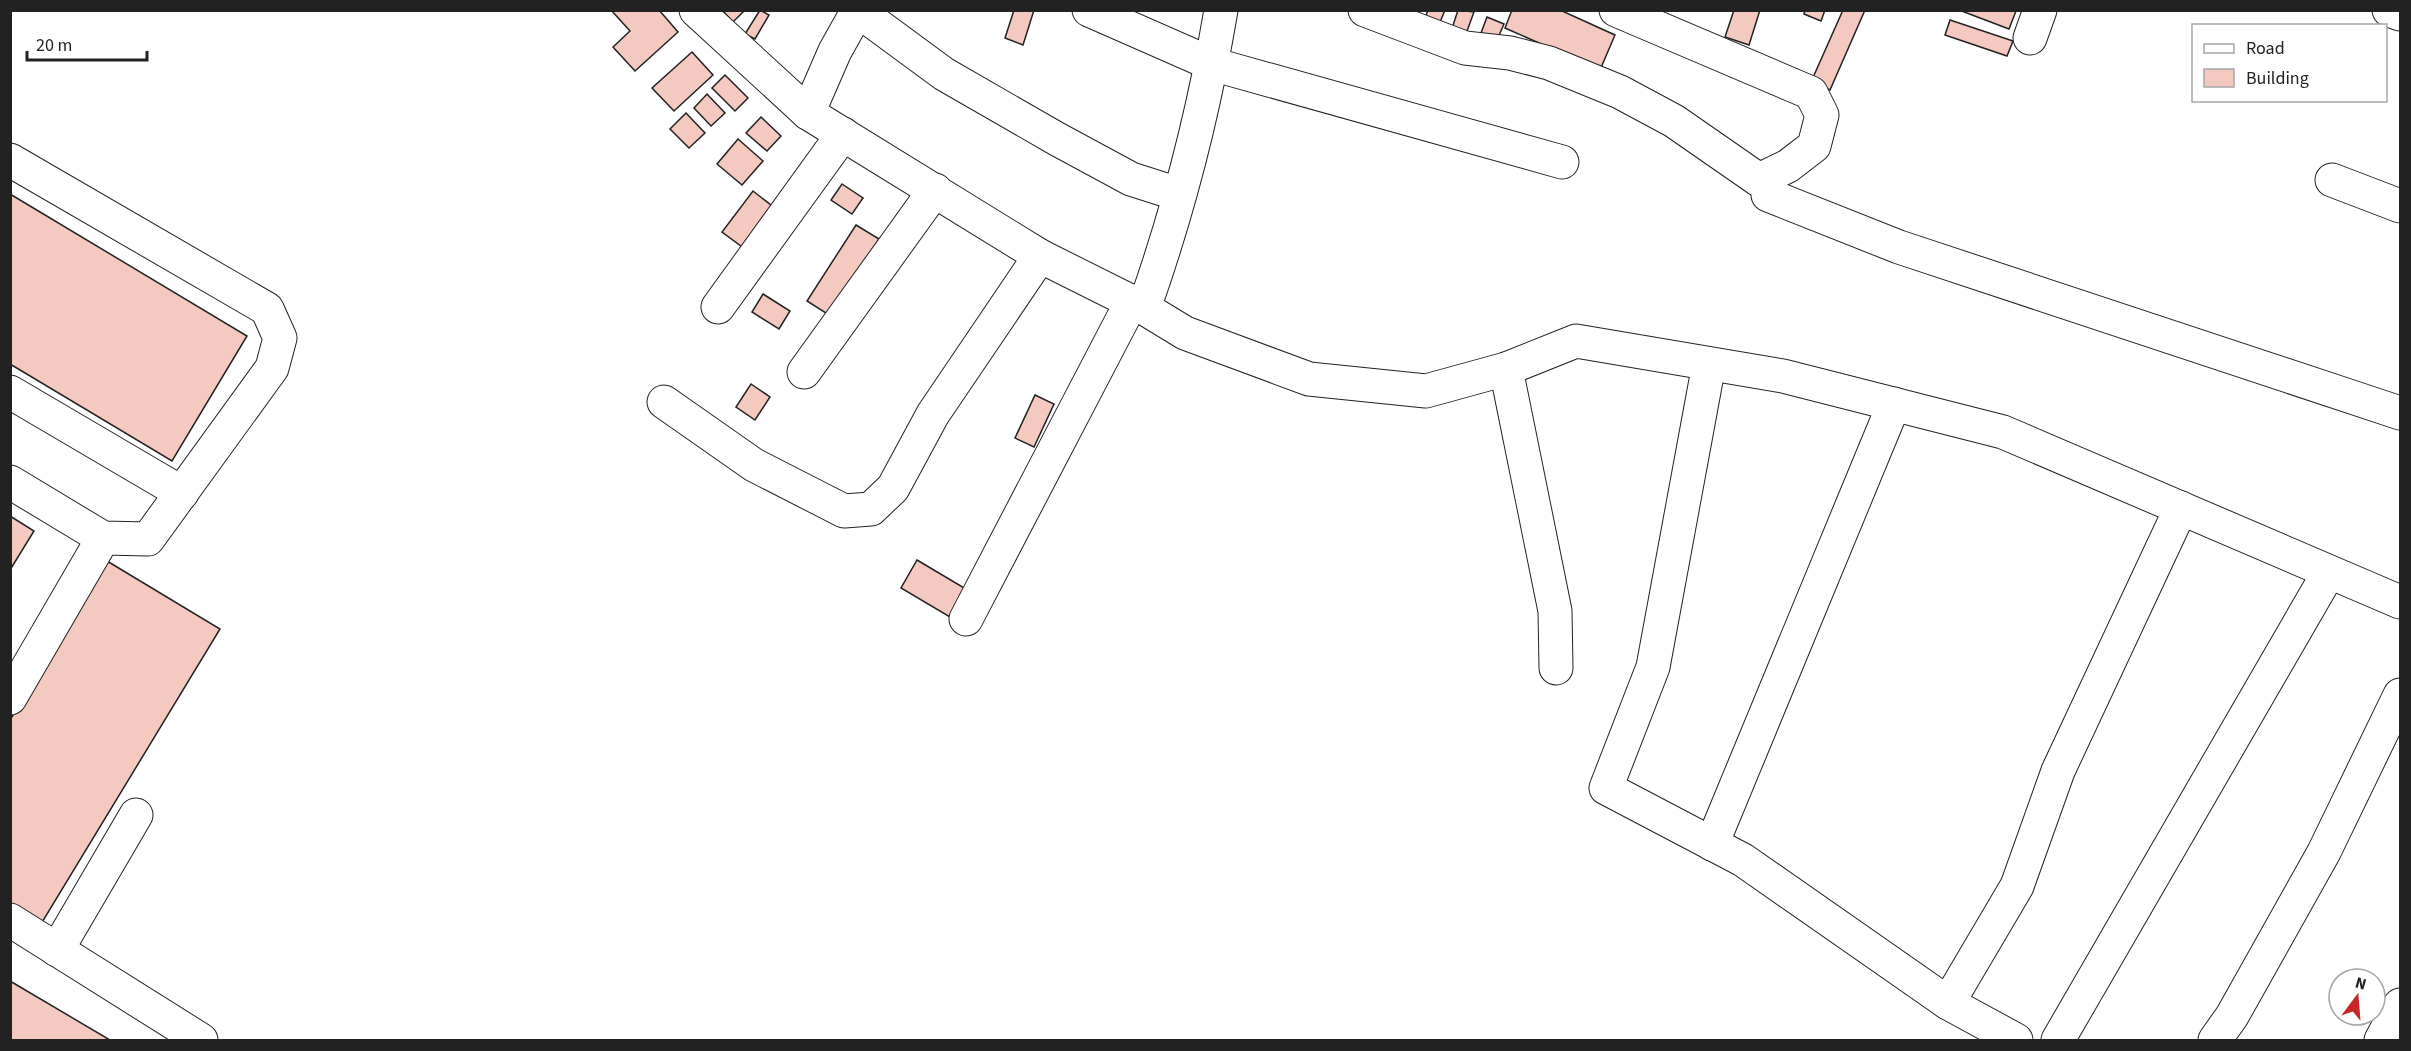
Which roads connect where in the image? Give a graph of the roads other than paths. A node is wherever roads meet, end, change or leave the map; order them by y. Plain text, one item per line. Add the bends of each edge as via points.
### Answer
1 (696, 10) edge
2 (1089, 10) edge
3 (1221, 10) edge
4 (1365, 10) edge
5 (1616, 10) edge
6 (2389, 10) edge
7 (857, 11) edge
8 (2400, 14) edge
9 (1212, 64) junction
10 (808, 113) junction
11 (843, 134) junction
12 (10, 160) edge
13 (1562, 162) dead end
14 (2332, 180) dead end
15 (935, 189) junction
16 (1178, 194) junction
17 (1768, 195) dead end
18 (2400, 206) edge
19 (1040, 256) junction
20 (1138, 304) junction
21 (718, 307) dead end
22 (1709, 364) junction
23 (1506, 369) junction
24 (804, 372) dead end
25 (10, 392) edge
26 (664, 402) dead end
27 (1894, 404) junction
28 (2400, 413) edge
29 (10, 482) edge
30 (182, 493) junction
31 (2181, 508) junction
32 (103, 538) junction
33 (2329, 572) junction
34 (2400, 601) edge
35 (966, 619) dead end
36 (1556, 668) dead end
37 (13, 688) edge
38 (2400, 694) edge
39 (136, 815) dead end
40 (1712, 844) junction
41 (10, 920) edge
42 (57, 950) junction
43 (1948, 1003) junction
44 (2400, 1005) edge
45 (201, 1041) edge
46 (2016, 1041) edge
47 (2058, 1041) edge
48 (2215, 1041) edge
49 (2381, 1041) edge

1 - 10 street
2 - 9 street
3 - 9 street
4 - 5 street via 1465,48 1549,63 1620,92 1674,121 1759,180 1788,166 1814,146 1822,115 1811,93
6 - 8 street
7 - 10 street
7 - 16 street via 945,74 1057,140 1131,179
9 - 13 street
9 - 16 street
10 - 11 street
11 - 15 street
11 - 21 street
12 - 30 street via 267,309 280,338 272,368
14 - 18 street
15 - 19 street
15 - 24 street
16 - 20 street via 1165,249
17 - 28 street via 1899,247
19 - 20 street
19 - 26 street via 933,414 893,488 871,509 844,510 754,465
20 - 23 street via 1185,333 1309,379 1426,390
20 - 35 street
22 - 23 street via 1576,341
22 - 27 street via 1784,376
22 - 40 street via 1653,667 1606,788
23 - 36 street via 1555,611
25 - 30 street
27 - 31 street via 2003,432
27 - 40 street
29 - 32 street
30 - 32 street via 148,539
31 - 33 street
31 - 43 street via 2058,771 2017,886
32 - 37 street
33 - 34 street
33 - 47 street
38 - 48 street via 2324,852
39 - 42 street
40 - 43 street via 1743,860
41 - 42 street
42 - 45 street
43 - 46 street
44 - 49 street

